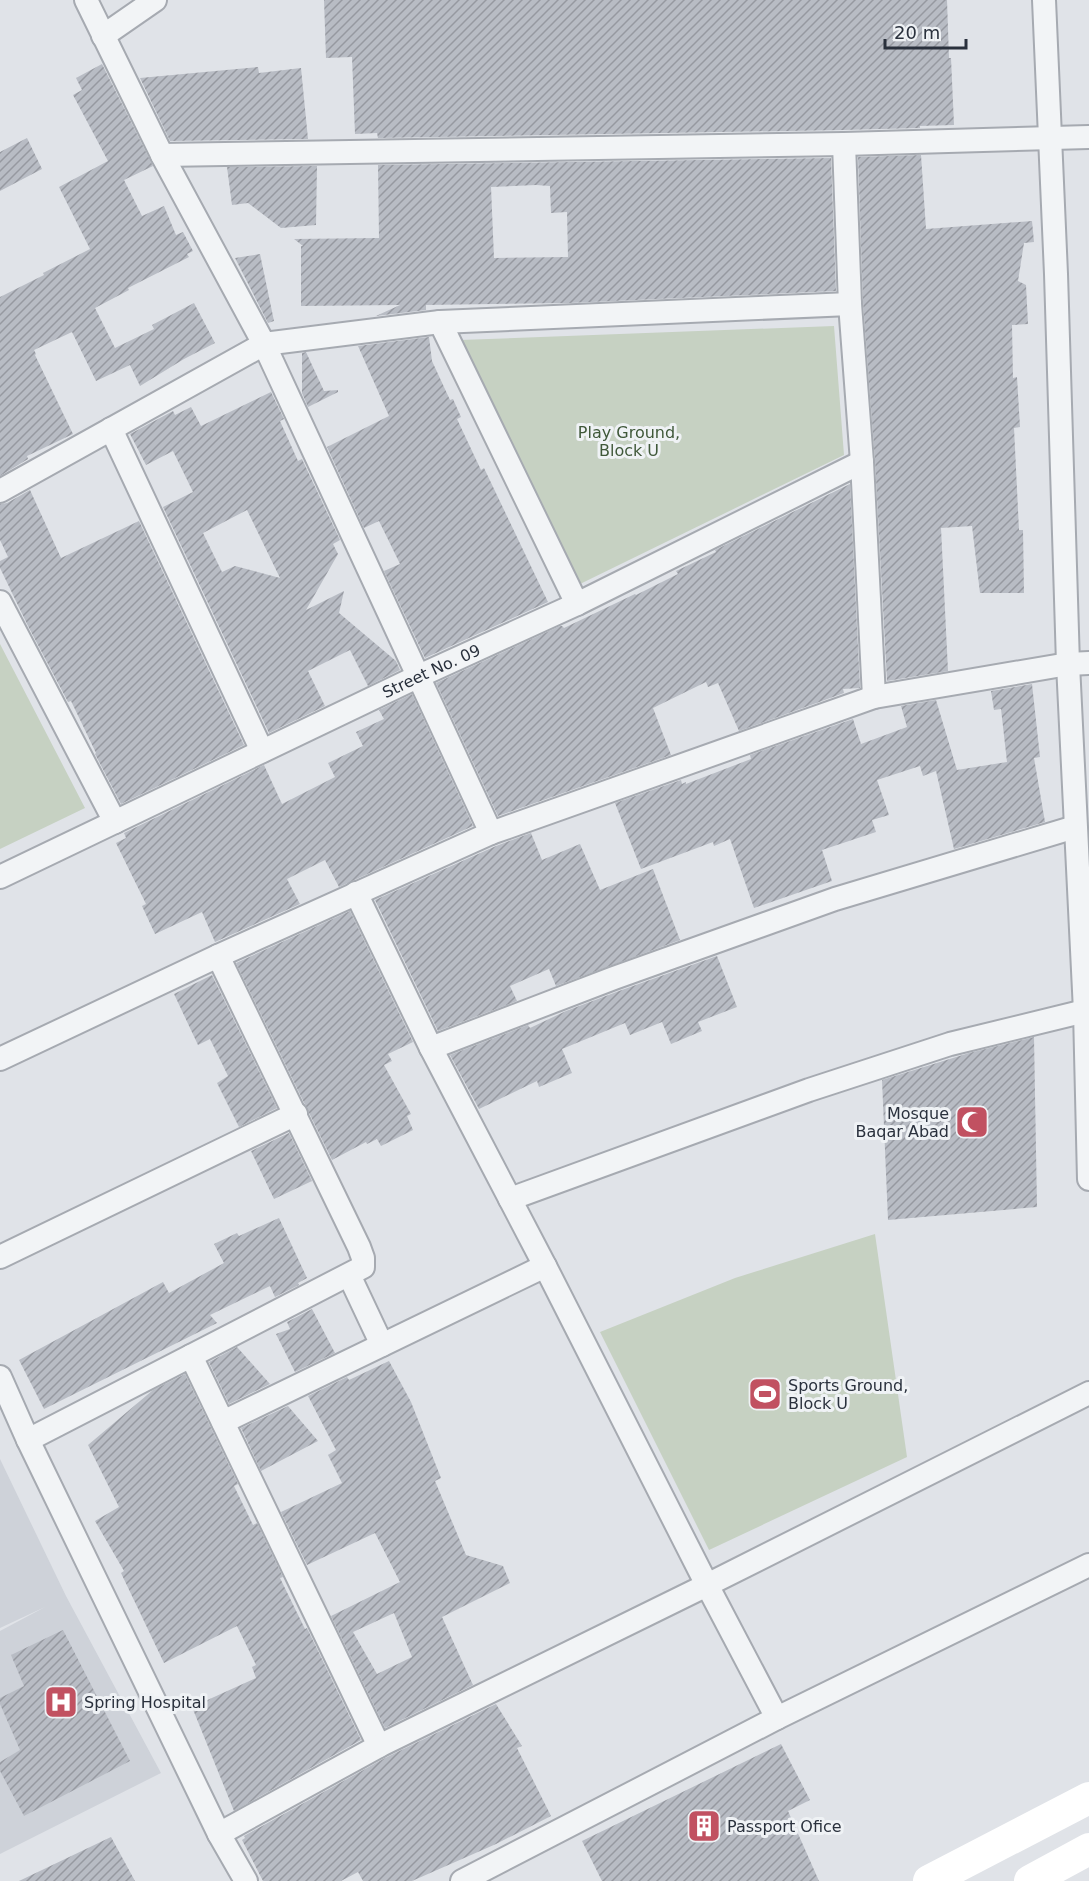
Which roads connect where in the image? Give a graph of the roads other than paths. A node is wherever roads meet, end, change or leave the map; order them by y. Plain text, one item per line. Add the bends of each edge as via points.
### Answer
1 (86, 0) edge
2 (155, 0) edge
3 (1044, 0) edge
4 (103, 36) junction
5 (1089, 137) edge
6 (1049, 138) junction
7 (844, 144) junction
8 (162, 155) junction
9 (850, 304) junction
10 (440, 322) junction
11 (264, 344) junction
12 (111, 429) junction
13 (862, 462) junction
14 (0, 491) edge
15 (0, 602) edge
16 (577, 604) junction
17 (1078, 663) edge
18 (419, 676) junction
19 (874, 697) junction
20 (262, 751) junction
21 (115, 822) junction
22 (1075, 827) junction
23 (491, 833) junction
24 (0, 877) edge
25 (356, 893) junction
26 (218, 956) junction
27 (1085, 1011) junction
28 (431, 1048) junction
29 (0, 1059) edge
30 (296, 1114) junction
31 (1089, 1179) edge
32 (510, 1199) junction
33 (0, 1257) edge
34 (545, 1266) junction
35 (349, 1275) junction
36 (382, 1345) junction
37 (191, 1356) junction
38 (0, 1377) edge
39 (1089, 1393) edge
40 (223, 1422) junction
41 (28, 1440) junction
42 (1089, 1565) edge
43 (707, 1585) junction
44 (777, 1718) junction
45 (379, 1746) junction
46 (1089, 1798) edge
47 (219, 1834) junction
48 (1089, 1849) edge
49 (1065, 1873) edge
50 (246, 1881) edge
51 (462, 1881) edge
52 (929, 1881) edge
53 (1030, 1881) edge

1 - 4 street
2 - 4 street
3 - 6 street
4 - 8 street
5 - 6 street
6 - 7 street
6 - 17 street
7 - 8 street
7 - 9 street
8 - 11 street
9 - 10 street
9 - 13 street
10 - 11 street
10 - 16 street
11 - 12 street
11 - 18 street
12 - 14 street
12 - 20 street
13 - 16 street, Street No. 09
13 - 19 street
15 - 21 street
16 - 18 street, Street No. 09
17 - 19 street
17 - 22 street
18 - 20 street, Street No. 09
18 - 23 street
19 - 23 street
20 - 21 street, Street No. 09
21 - 24 street, Street No. 09
22 - 27 street
22 - 28 street via 835,899
23 - 25 street
25 - 26 street
25 - 28 street
26 - 29 street
26 - 30 street
27 - 31 street
27 - 32 street via 950,1044 808,1090
28 - 32 street
30 - 33 street
30 - 35 street via 363,1258 363,1267
32 - 34 street
34 - 36 street
34 - 43 street
35 - 36 street
35 - 37 street
36 - 40 street
37 - 40 street
37 - 41 street
38 - 41 street
39 - 43 street
40 - 45 street
41 - 47 street
42 - 44 street
43 - 44 street
43 - 45 street
44 - 51 street
45 - 47 street
46 - 52 main road
47 - 50 street
48 - 49 main road
49 - 53 main road

